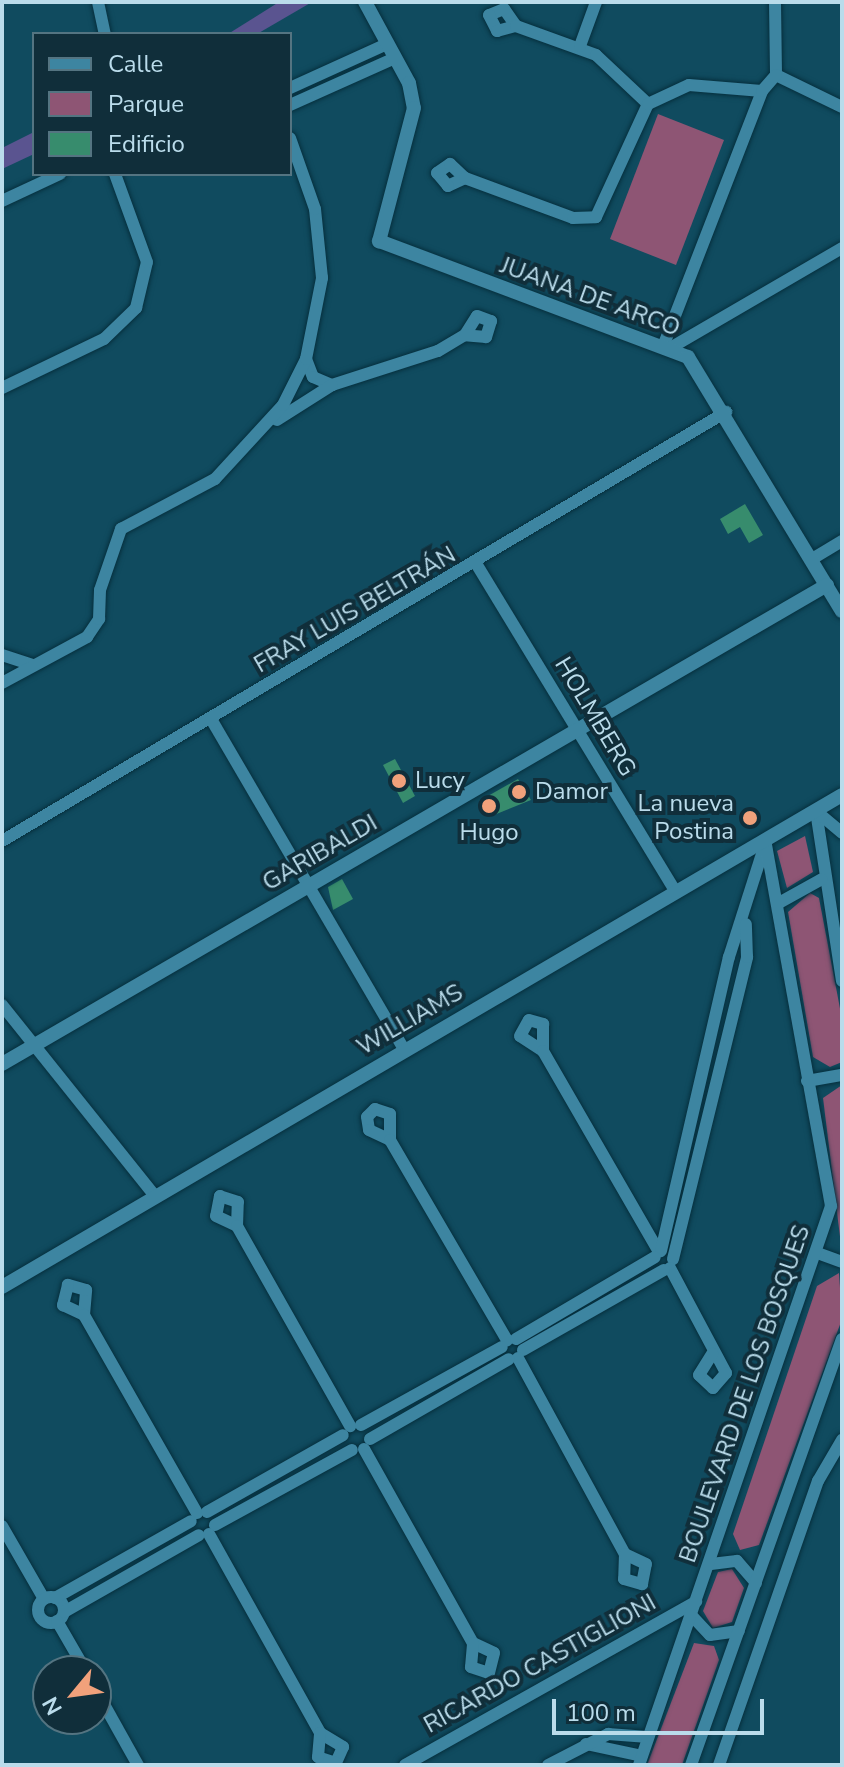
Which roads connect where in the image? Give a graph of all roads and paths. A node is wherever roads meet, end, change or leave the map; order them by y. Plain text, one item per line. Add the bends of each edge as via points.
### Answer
1 (98, 2) edge
2 (365, 2) edge
3 (596, 2) edge
4 (775, 2) edge
5 (516, 26) dead end
6 (105, 32) edge
7 (387, 44) junction
8 (580, 46) junction
9 (395, 58) junction
10 (776, 75) junction
11 (292, 87) edge
12 (762, 91) junction
13 (292, 104) edge
14 (648, 104) junction
15 (842, 107) edge
16 (292, 144) edge
17 (56, 176) edge
18 (116, 176) edge
19 (465, 178) dead end
20 (2, 201) edge
21 (842, 248) edge
22 (465, 335) dead end
23 (668, 346) junction
24 (306, 359) junction
25 (332, 385) junction
26 (2, 388) edge
27 (726, 412) junction
28 (265, 430) junction
29 (842, 541) edge
30 (812, 559) junction
31 (477, 565) junction
32 (827, 585) junction
33 (842, 611) edge
34 (2, 655) edge
35 (33, 665) junction
36 (2, 683) edge
37 (211, 719) junction
38 (576, 729) junction
39 (842, 795) edge
40 (816, 811) junction
41 (840, 829) edge
42 (765, 840) junction
43 (2, 841) edge
44 (822, 879) junction
45 (308, 884) junction
46 (676, 892) junction
47 (777, 904) junction
48 (746, 917) junction
49 (842, 981) edge
50 (2, 1005) edge
51 (37, 1044) junction
52 (404, 1049) junction
53 (543, 1051) dead end
54 (2, 1064) edge
55 (842, 1075) edge
56 (807, 1081) junction
57 (390, 1140) dead end
58 (156, 1197) junction
59 (237, 1226) dead end
60 (658, 1254) junction
61 (820, 1254) junction
62 (842, 1262) edge
63 (669, 1265) junction
64 (2, 1287) edge
65 (84, 1315) dead end
66 (842, 1339) edge
67 (512, 1349) junction
68 (712, 1354) dead end
69 (352, 1428) junction
70 (842, 1440) edge
71 (362, 1446) junction
72 (198, 1515) junction
73 (2, 1526) edge
74 (208, 1531) junction
75 (625, 1554) dead end
76 (711, 1564) junction
77 (756, 1583) junction
78 (50, 1598) junction
79 (696, 1602) junction
80 (60, 1616) junction
81 (692, 1616) junction
82 (739, 1631) junction
83 (473, 1643) dead end
84 (78, 1655) edge
85 (112, 1719) edge
86 (320, 1733) dead end
87 (648, 1737) junction
88 (585, 1744) junction
89 (640, 1760) edge
90 (563, 1761) edge
91 (138, 1765) edge
92 (405, 1765) edge
93 (548, 1765) edge
94 (691, 1765) edge
95 (719, 1765) edge

1 - 6 street
2 - 7 street
3 - 8 street
4 - 10 street
5 - 8 street
7 - 9 street
7 - 11 street
8 - 14 street
9 - 13 street
9 - 23 street, JUANA DE ARCO via 414,108 379,241 390,251
10 - 12 street
10 - 15 street
12 - 14 street via 689,85
12 - 23 street
14 - 19 street via 596,217 573,218
16 - 24 street via 322,242 318,314
17 - 20 street
18 - 26 street via 147,262 136,308 104,339
21 - 23 street
22 - 25 street
23 - 27 street, JUANA DE ARCO via 696,365
24 - 25 street via 313,377
24 - 28 street
25 - 28 street
27 - 30 street, JUANA DE ARCO
27 - 31 street, FRAY LUIS BELTRÁN
28 - 35 street via 215,479 121,529 100,590 96,628
29 - 30 street
30 - 32 street, JUANA DE ARCO
31 - 37 street, FRAY LUIS BELTRÁN
31 - 38 street, HOLMBERG
32 - 33 street, JUANA DE ARCO
32 - 38 street, GARIBALDI
34 - 35 street
35 - 36 street
37 - 43 street, FRAY LUIS BELTRÁN
37 - 45 street
38 - 45 street, GARIBALDI
38 - 46 street, HOLMBERG
39 - 40 street, WILLIAMS
40 - 41 street
40 - 42 street, WILLIAMS
40 - 44 street
42 - 46 street, WILLIAMS
42 - 47 street, BOULEVARD DE LOS BOSQUES
42 - 48 street
44 - 47 street
44 - 49 street
45 - 51 street, GARIBALDI
45 - 52 street
46 - 52 street, WILLIAMS
47 - 56 street, BOULEVARD DE LOS BOSQUES
48 - 60 street via 729,957
48 - 63 street via 747,957
50 - 51 street
51 - 54 street, GARIBALDI
51 - 58 street
52 - 58 street, WILLIAMS
53 - 60 street
55 - 56 street
56 - 61 street, BOULEVARD DE LOS BOSQUES via 831,1206
57 - 67 street
58 - 64 street, WILLIAMS
59 - 69 street
60 - 63 street
60 - 67 street
61 - 62 street
61 - 76 street, BOULEVARD DE LOS BOSQUES
63 - 67 street
63 - 68 street
65 - 72 street
66 - 77 street
67 - 69 street
67 - 71 street
67 - 75 street
69 - 71 street
69 - 71 street
69 - 72 street
70 - 95 street via 818,1481
71 - 74 street
71 - 83 street
72 - 74 street
72 - 74 street
72 - 78 street
73 - 78 street
74 - 80 street
74 - 86 street
76 - 77 street via 737,1561
76 - 79 street, BOULEVARD DE LOS BOSQUES
77 - 82 street
78 - 80 street
78 - 80 street via 41,1618
79 - 81 street, BOULEVARD DE LOS BOSQUES
79 - 92 street, RICARDO CASTIGLIONI
80 - 84 street
81 - 82 street via 710,1635
81 - 87 street, BOULEVARD DE LOS BOSQUES
82 - 94 street
85 - 91 street
87 - 88 street via 615,1733
87 - 89 street, BOULEVARD DE LOS BOSQUES
88 - 89 street
88 - 90 street
90 - 93 street

